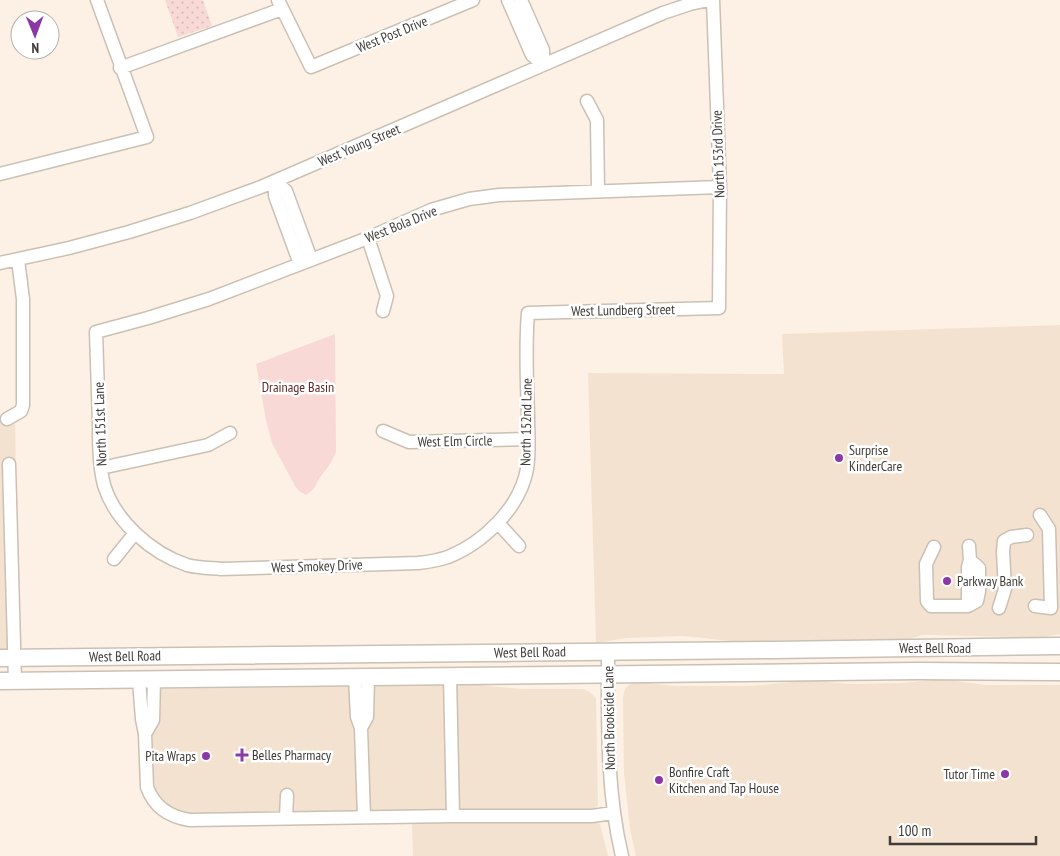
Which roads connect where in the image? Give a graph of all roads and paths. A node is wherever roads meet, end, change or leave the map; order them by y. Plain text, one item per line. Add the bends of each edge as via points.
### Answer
1 (97, 0) edge
2 (474, 0) edge
3 (508, 0) edge
4 (521, 0) edge
5 (709, 0) edge
6 (713, 0) edge
7 (280, 4) edge
8 (543, 65) junction
9 (120, 68) junction
10 (587, 101) dead end
11 (0, 174) edge
12 (275, 181) junction
13 (720, 187) junction
14 (598, 191) junction
15 (368, 238) junction
16 (18, 260) junction
17 (305, 262) junction
18 (0, 263) edge
19 (719, 308) joint
20 (383, 311) dead end
21 (528, 313) joint
22 (96, 332) joint
23 (7, 419) dead end
24 (383, 431) dead end
25 (230, 433) dead end
26 (528, 439) junction
27 (9, 464) dead end
28 (101, 468) junction
29 (4, 482) edge
30 (1040, 515) dead end
31 (498, 523) junction
32 (135, 533) junction
33 (1027, 535) dead end
34 (519, 546) dead end
35 (969, 546) dead end
36 (934, 547) dead end
37 (114, 559) dead end
38 (1035, 606) dead end
39 (999, 608) dead end
40 (1060, 646) edge
41 (912, 648) junction
42 (976, 648) junction
43 (608, 651) junction
44 (8, 658) edge
45 (919, 671) junction
46 (848, 672) junction
47 (1060, 672) edge
48 (608, 674) junction
49 (362, 676) junction
50 (450, 676) junction
51 (147, 679) junction
52 (8, 681) edge
53 (287, 795) dead end
54 (613, 813) junction
55 (453, 816) junction
56 (364, 817) junction
57 (286, 818) junction
58 (622, 856) edge

1 - 9 street
2 - 7 street, West Post Drive via 311,67
3 - 8 street via 532,55
4 - 8 street via 543,50
5 - 8 street, West Young Street via 672,10
6 - 13 street, North 153rd Drive
7 - 9 street
8 - 12 street, West Young Street
9 - 11 street via 147,137
10 - 14 street via 597,120
12 - 16 street, West Young Street via 135,230
12 - 17 street via 275,196
13 - 14 street, West Bola Drive
13 - 19 street, North 153rd Drive
14 - 15 street, West Bola Drive via 469,199 431,210
15 - 17 street, West Bola Drive
15 - 20 street via 387,296
16 - 18 street, West Young Street
16 - 23 street via 23,299 23,405 21,411
17 - 22 street, West Bola Drive via 209,299
19 - 21 street, West Lundberg Street
21 - 26 street, North 152nd Lane
22 - 28 street, North 151st Lane
24 - 26 street, West Elm Circle via 409,442
25 - 28 street via 208,445
26 - 31 street, North 152nd Lane via 527,471 516,496
27 - 29 street
28 - 32 street, North 151st Lane via 109,499
29 - 44 street
30 - 38 street via 1049,529 1051,608
31 - 32 street, West Smokey Drive via 477,541 434,561 231,569 187,565
31 - 34 street
32 - 37 street
33 - 39 street via 1004,541 1004,589
35 - 36 street via 970,560 979,568 979,591 976,601 968,606 931,606 927,601 926,564
40 - 42 main road, West Bell Road
41 - 42 main road, West Bell Road
41 - 43 main road, West Bell Road
41 - 46 main road via 896,660 860,662
42 - 45 main road via 956,658 926,659
43 - 44 main road, West Bell Road
43 - 48 street, North Brookside Lane
44 - 52 street
45 - 46 main road, West Bell Road
45 - 47 main road, West Bell Road
46 - 48 main road, West Bell Road
48 - 50 main road, West Bell Road
48 - 54 street, North Brookside Lane
49 - 50 main road, West Bell Road
49 - 51 main road, West Bell Road
49 - 56 street via 357,717 361,728
50 - 55 street
51 - 52 main road, West Bell Road
51 - 57 street via 142,719 147,787 156,804 178,818 190,820
53 - 57 street
54 - 55 street via 592,816
54 - 58 street, North Brookside Lane
55 - 56 street
56 - 57 street

